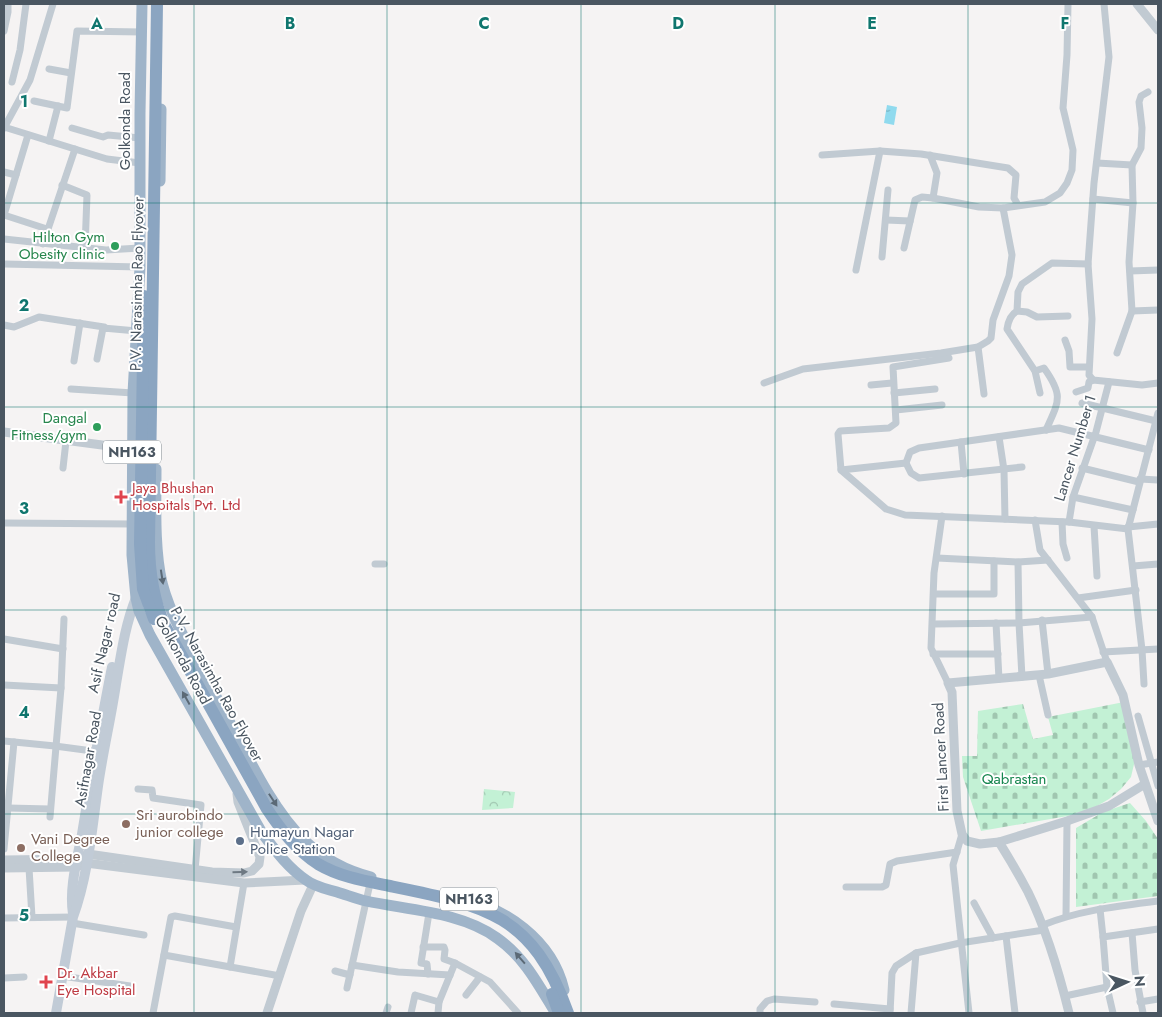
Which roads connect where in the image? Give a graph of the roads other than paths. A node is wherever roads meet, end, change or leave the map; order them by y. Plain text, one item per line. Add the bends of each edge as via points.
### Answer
1 (8, 4) edge
2 (26, 4) edge
3 (53, 4) edge
4 (142, 4) edge
5 (149, 4) edge
6 (157, 4) edge
7 (162, 4) edge
8 (1068, 4) edge
9 (1104, 4) edge
10 (1137, 4) edge
11 (4, 30) edge
12 (1158, 30) edge
13 (142, 32) junction
14 (50, 69) dead end
15 (72, 73) junction
16 (140, 73) junction
17 (161, 73) junction
18 (12, 82) dead end
19 (1148, 92) dead end
20 (34, 101) dead end
21 (58, 106) junction
22 (4, 127) edge
23 (72, 128) dead end
24 (28, 135) junction
25 (140, 138) junction
26 (49, 141) junction
27 (75, 149) junction
28 (880, 151) junction
29 (822, 155) dead end
30 (930, 155) junction
31 (140, 163) junction
32 (1097, 163) junction
33 (1132, 165) junction
34 (4, 172) edge
35 (16, 175) junction
36 (62, 185) junction
37 (888, 190) dead end
38 (933, 198) junction
39 (1093, 199) junction
40 (1133, 203) junction
41 (1018, 205) junction
42 (1003, 208) junction
43 (4, 215) edge
44 (886, 220) junction
45 (910, 221) junction
46 (47, 229) junction
47 (4, 239) edge
48 (43, 244) junction
49 (84, 248) junction
50 (140, 248) junction
51 (904, 248) dead end
52 (882, 257) dead end
53 (4, 264) edge
54 (1088, 264) junction
55 (140, 267) junction
56 (856, 270) dead end
57 (1158, 270) edge
58 (1130, 271) junction
59 (138, 306) junction
60 (157, 307) junction
61 (1132, 310) junction
62 (1158, 310) edge
63 (1015, 312) junction
64 (1068, 316) dead end
65 (80, 323) junction
66 (4, 325) edge
67 (104, 327) junction
68 (137, 331) junction
69 (1065, 340) dead end
70 (978, 347) junction
71 (1117, 353) dead end
72 (949, 358) dead end
73 (97, 359) dead end
74 (74, 361) dead end
75 (1088, 367) junction
76 (1035, 370) junction
77 (1093, 380) junction
78 (1109, 382) junction
79 (1158, 383) edge
80 (764, 384) dead end
81 (892, 384) junction
82 (871, 385) dead end
83 (935, 389) dead end
84 (71, 390) dead end
85 (1076, 392) dead end
86 (133, 393) junction
87 (894, 393) junction
88 (1040, 393) dead end
89 (984, 394) dead end
90 (1082, 404) dead end
91 (942, 405) dead end
92 (1103, 408) junction
93 (896, 410) junction
94 (1157, 417) edge
95 (1049, 430) junction
96 (4, 432) edge
97 (1095, 436) junction
98 (998, 437) junction
99 (66, 441) junction
100 (961, 442) junction
101 (132, 449) junction
102 (1149, 450) junction
103 (906, 463) junction
104 (1022, 467) dead end
105 (63, 468) dead end
106 (1082, 468) junction
107 (841, 470) junction
108 (1004, 470) junction
109 (964, 474) junction
110 (1158, 480) edge
111 (1139, 481) junction
112 (1073, 497) junction
113 (1133, 510) junction
114 (942, 516) junction
115 (1006, 519) junction
116 (1035, 520) junction
117 (1066, 522) junction
118 (4, 523) edge
119 (132, 524) junction
120 (1158, 524) edge
121 (1094, 526) junction
122 (1128, 528) junction
123 (937, 558) junction
124 (1066, 558) dead end
125 (1048, 560) junction
126 (994, 561) junction
127 (1018, 562) junction
128 (375, 564) dead end
129 (384, 564) dead end
130 (1158, 564) edge
131 (1133, 566) junction
132 (1097, 576) dead end
133 (135, 584) junction
134 (1136, 590) junction
135 (934, 594) junction
136 (136, 598) junction
137 (1078, 598) junction
138 (1092, 617) junction
139 (64, 619) dead end
140 (1042, 620) junction
141 (1019, 622) junction
142 (996, 623) junction
143 (933, 624) junction
144 (4, 639) edge
145 (1158, 649) edge
146 (62, 650) junction
147 (1142, 650) junction
148 (1103, 652) junction
149 (933, 654) junction
150 (998, 654) junction
151 (1108, 662) junction
152 (1043, 674) junction
153 (1022, 677) junction
154 (999, 679) junction
155 (948, 684) junction
156 (1144, 684) dead end
157 (4, 685) edge
158 (61, 688) junction
159 (1048, 716) dead end
160 (1138, 716) dead end
161 (4, 741) edge
162 (14, 742) junction
163 (55, 746) junction
164 (99, 752) junction
165 (1155, 762) edge
166 (1139, 764) junction
167 (1145, 784) junction
168 (1158, 786) edge
169 (237, 788) junction
170 (138, 790) dead end
171 (8, 808) junction
172 (1068, 821) junction
173 (1158, 821) edge
174 (962, 834) junction
175 (999, 842) junction
176 (4, 849) edge
177 (957, 852) junction
178 (4, 860) edge
179 (82, 861) junction
180 (4, 868) edge
181 (29, 868) junction
182 (196, 870) junction
183 (377, 878) junction
184 (309, 882) junction
185 (244, 883) junction
186 (846, 888) dead end
187 (371, 902) junction
188 (1158, 902) edge
189 (974, 903) dead end
190 (1100, 909) junction
191 (429, 913) junction
192 (1066, 916) junction
193 (32, 917) junction
194 (4, 918) edge
195 (72, 920) junction
196 (236, 927) junction
197 (1043, 928) junction
198 (1158, 928) edge
199 (1132, 933) junction
200 (144, 935) dead end
201 (1006, 936) junction
202 (1102, 937) junction
203 (993, 938) junction
204 (960, 943) junction
205 (423, 947) junction
206 (916, 953) junction
207 (164, 955) junction
208 (538, 958) junction
209 (455, 962) junction
210 (352, 965) junction
211 (230, 967) junction
212 (335, 971) dead end
213 (428, 974) junction
214 (350, 975) junction
215 (450, 975) junction
216 (62, 976) junction
217 (280, 976) junction
218 (480, 976) junction
219 (24, 977) dead end
220 (4, 978) edge
221 (130, 986) dead end
222 (1107, 987) junction
223 (346, 988) dead end
224 (466, 994) dead end
225 (1065, 996) junction
226 (1158, 999) edge
227 (439, 1002) junction
228 (815, 1002) dead end
229 (1140, 1002) junction
230 (834, 1004) dead end
231 (890, 1011) edge
232 (56, 1013) edge
233 (153, 1013) edge
234 (267, 1013) edge
235 (411, 1013) edge
236 (438, 1013) edge
237 (518, 1013) edge
238 (557, 1013) edge
239 (568, 1013) edge
240 (760, 1013) edge
241 (911, 1013) edge
242 (969, 1013) edge
243 (1014, 1013) edge
244 (1069, 1013) edge
245 (1113, 1013) edge
246 (1143, 1013) edge

1 - 11 street
2 - 18 street
3 - 22 street via 30,80
4 - 13 highway, Golkonda Road / NH163
5 - 208 highway, P.V. Narasimha Rao Flyover via 140,544 140,569 147,604 260,813 290,852 316,871 346,884 474,914 488,920
6 - 208 highway, P.V. Narasimha Rao Flyover via 149,564 158,610 267,809 284,833 307,856 349,877 477,907 512,927 532,945
7 - 17 highway, Golkonda Road / NH163
8 - 41 street via 1063,108 1071,136 1072,170 1060,193 1045,202
9 - 32 street via 1109,57
10 - 12 street
13 - 15 street via 77,31
13 - 16 highway, Golkonda Road / NH163
14 - 15 street
15 - 21 street via 67,108
16 - 17 highway
16 - 25 highway, Golkonda Road / NH163
17 - 60 highway, Golkonda Road / NH163
19 - 33 street via 1140,102 1141,148
20 - 21 street
21 - 26 street
22 - 24 street
23 - 25 street via 103,137
24 - 26 street
24 - 35 street
25 - 31 highway, Golkonda Road / NH163
26 - 27 street
27 - 31 street via 107,159
27 - 36 street
28 - 29 street
28 - 30 street
28 - 56 street
30 - 38 street via 936,173
30 - 41 street via 1008,168 1016,175 1014,198
31 - 50 highway, Golkonda Road / NH163
32 - 33 street
32 - 39 street
33 - 40 street
34 - 35 street
35 - 43 street
36 - 46 street
36 - 49 street via 86,195
37 - 44 street
38 - 42 street
38 - 45 street via 915,200
39 - 40 street
39 - 54 street
40 - 58 street
41 - 42 street
42 - 70 street via 1012,254 1009,276 993,320 991,338
43 - 46 street
44 - 45 street
44 - 52 street
45 - 51 street
46 - 48 street
47 - 48 street
48 - 49 street
49 - 50 street
50 - 55 highway, Golkonda Road / NH163
53 - 55 street
54 - 63 street via 1052,263 1022,284
54 - 75 street via 1092,319
55 - 59 highway, Golkonda Road / NH163
57 - 58 street
58 - 61 street
59 - 60 highway
59 - 68 highway, Golkonda Road / NH163
60 -> 183 highway, Golkonda Road / NH163 via 156,535 168,601 265,787 285,818 316,851 342,866
61 - 62 street
61 - 71 street
63 - 64 street via 1037,317
63 - 76 street via 1007,329
65 - 66 street via 39,317 14,327
65 - 67 street
65 - 74 street
67 - 68 street
67 - 73 street
68 - 86 highway, Golkonda Road / NH163
69 - 75 street via 1070,367
70 - 80 street via 810,368
70 - 89 street
72 - 81 street via 895,365
75 - 77 street via 1088,375
76 - 88 street
76 - 95 street via 1044,368 1058,394
77 - 78 street
77 - 85 street via 1088,388
78 - 79 street
78 - 92 street, Lancer Number 1
81 - 82 street
81 - 87 street
83 - 87 street
84 - 86 street
86 - 101 highway, Golkonda Road / NH163
87 - 93 street
90 - 92 street
91 - 93 street
92 - 94 street
92 - 97 street, Lancer Number 1
93 - 107 street via 896,423 889,428 840,431
94 - 102 street
95 - 97 street via 1059,428
95 - 98 street
96 - 99 street
97 - 102 street
97 - 106 street, Lancer Number 1
98 - 100 street
98 - 108 street
99 - 101 street
99 - 105 street
100 - 103 street via 919,448 910,452
100 - 109 street
101 - 119 highway, Golkonda Road / NH163
102 - 111 street
103 - 107 street
103 - 109 street via 911,474 919,478
104 - 108 street
106 - 111 street
106 - 112 street, Lancer Number 1
107 - 114 street via 886,508 905,515
108 - 109 street
108 - 115 street
110 - 111 street
111 - 113 street
112 - 113 street
112 - 117 street, Lancer Number 1
113 - 122 street
114 - 115 street
114 - 123 street, First Lancer Road
115 - 116 street
116 - 117 street
116 - 125 street via 1040,550
117 - 121 street
117 - 124 street, Lancer Number 1 via 1063,544
118 - 119 street
119 - 133 highway, Golkonda Road / NH163
120 - 122 street
121 - 122 street
121 - 132 street
122 - 131 street
123 - 126 street
123 - 135 street, First Lancer Road
125 - 127 street
125 - 137 street
126 - 127 street
126 - 135 street via 994,594
127 - 141 street
128 - 129 street
130 - 131 street
131 - 134 street
133 - 136 highway, Golkonda Road / NH163
133 - 164 main road, Asif Nagar road via 125,606
134 - 137 street
134 - 147 street
135 - 143 street, First Lancer Road
136 - 164 main road, Asifnagar Road
169 -> 136 highway, Golkonda Road / NH163 via 150,636
137 - 138 street
138 - 140 street
138 - 148 street
139 - 146 street
140 - 141 street
140 - 152 street
141 - 142 street
141 - 153 street
142 - 143 street
142 - 150 street
143 - 149 street, First Lancer Road
144 - 146 street
145 - 147 street
146 - 158 street
147 - 148 street
147 - 156 street
148 - 151 street
149 - 150 street
149 - 155 street, First Lancer Road
150 - 154 street
151 - 152 street
151 - 166 street via 1123,695
152 - 153 street
152 - 159 street
153 - 154 street
154 - 155 street
155 - 174 street, First Lancer Road via 952,692 957,811
157 - 158 street
158 - 163 street
160 - 165 street
161 - 162 street
162 - 163 street
162 - 171 street
163 - 164 street
163 - 171 street via 50,813
164 - 179 main road, Asifnagar Road
165 - 166 street
165 - 168 street
166 - 167 street
167 - 172 street via 1109,806
167 - 173 street
182 -> 169 street via 244,873 259,864 260,856 238,802
169 - 184 highway, Golkonda Road / NH163 via 262,833 283,860
170 - 182 street via 152,790 153,798 201,805
171 - 176 street
172 - 175 street
172 - 192 street
174 - 175 street via 967,841 980,844
174 - 177 street
175 - 197 street via 1028,891
177 - 186 street via 890,864 886,884 882,887
177 - 204 street via 953,865
178 - 179 street
179 - 181 street
179 - 182 street
179 - 185 street
179 - 195 main road via 71,901
180 - 181 street
181 - 193 street
183 - 187 highway
183 - 239 highway, Golkonda Road / NH163 via 474,900 523,926 556,968
184 - 185 street
184 - 187 highway, Golkonda Road / NH163
184 - 217 street
185 - 196 street
187 - 191 highway, Golkonda Road / NH163
187 - 210 street
188 - 190 street
189 - 203 street
190 - 192 street
190 - 202 street
191 - 205 street
238 -> 191 highway, Golkonda Road / NH163 via 534,975 496,936 468,923
192 - 197 street
193 - 194 street
193 - 195 street
195 - 200 street
195 - 216 main road
196 - 207 street via 173,916
196 - 211 street
197 - 201 street
197 - 225 street
198 - 199 street
199 - 202 street
199 - 229 street
201 - 203 street
201 - 243 street
202 - 222 street
203 - 204 street
204 - 206 street
204 - 242 street
205 - 209 street via 444,947 444,959
205 - 213 street via 421,963 427,964
206 - 231 street via 896,966 892,974
206 - 241 street
207 - 211 street
207 - 233 street
208 - 238 highway, P.V. Narasimha Rao Flyover
208 - 239 highway, P.V. Narasimha Rao Flyover via 556,982
209 - 215 street
209 - 218 street
210 - 213 street
210 - 214 street
211 - 217 street
212 - 214 street
213 - 215 street
214 - 223 street
215 - 227 street
216 - 221 street
216 - 232 main road
217 - 234 street
218 - 224 street
218 - 237 street via 490,982
219 - 220 street
222 - 225 street
222 - 245 street
225 - 244 street
226 - 229 street
227 - 235 street via 415,996
227 - 236 street
228 - 240 street via 774,999 767,1001
229 - 246 street
230 - 231 street

